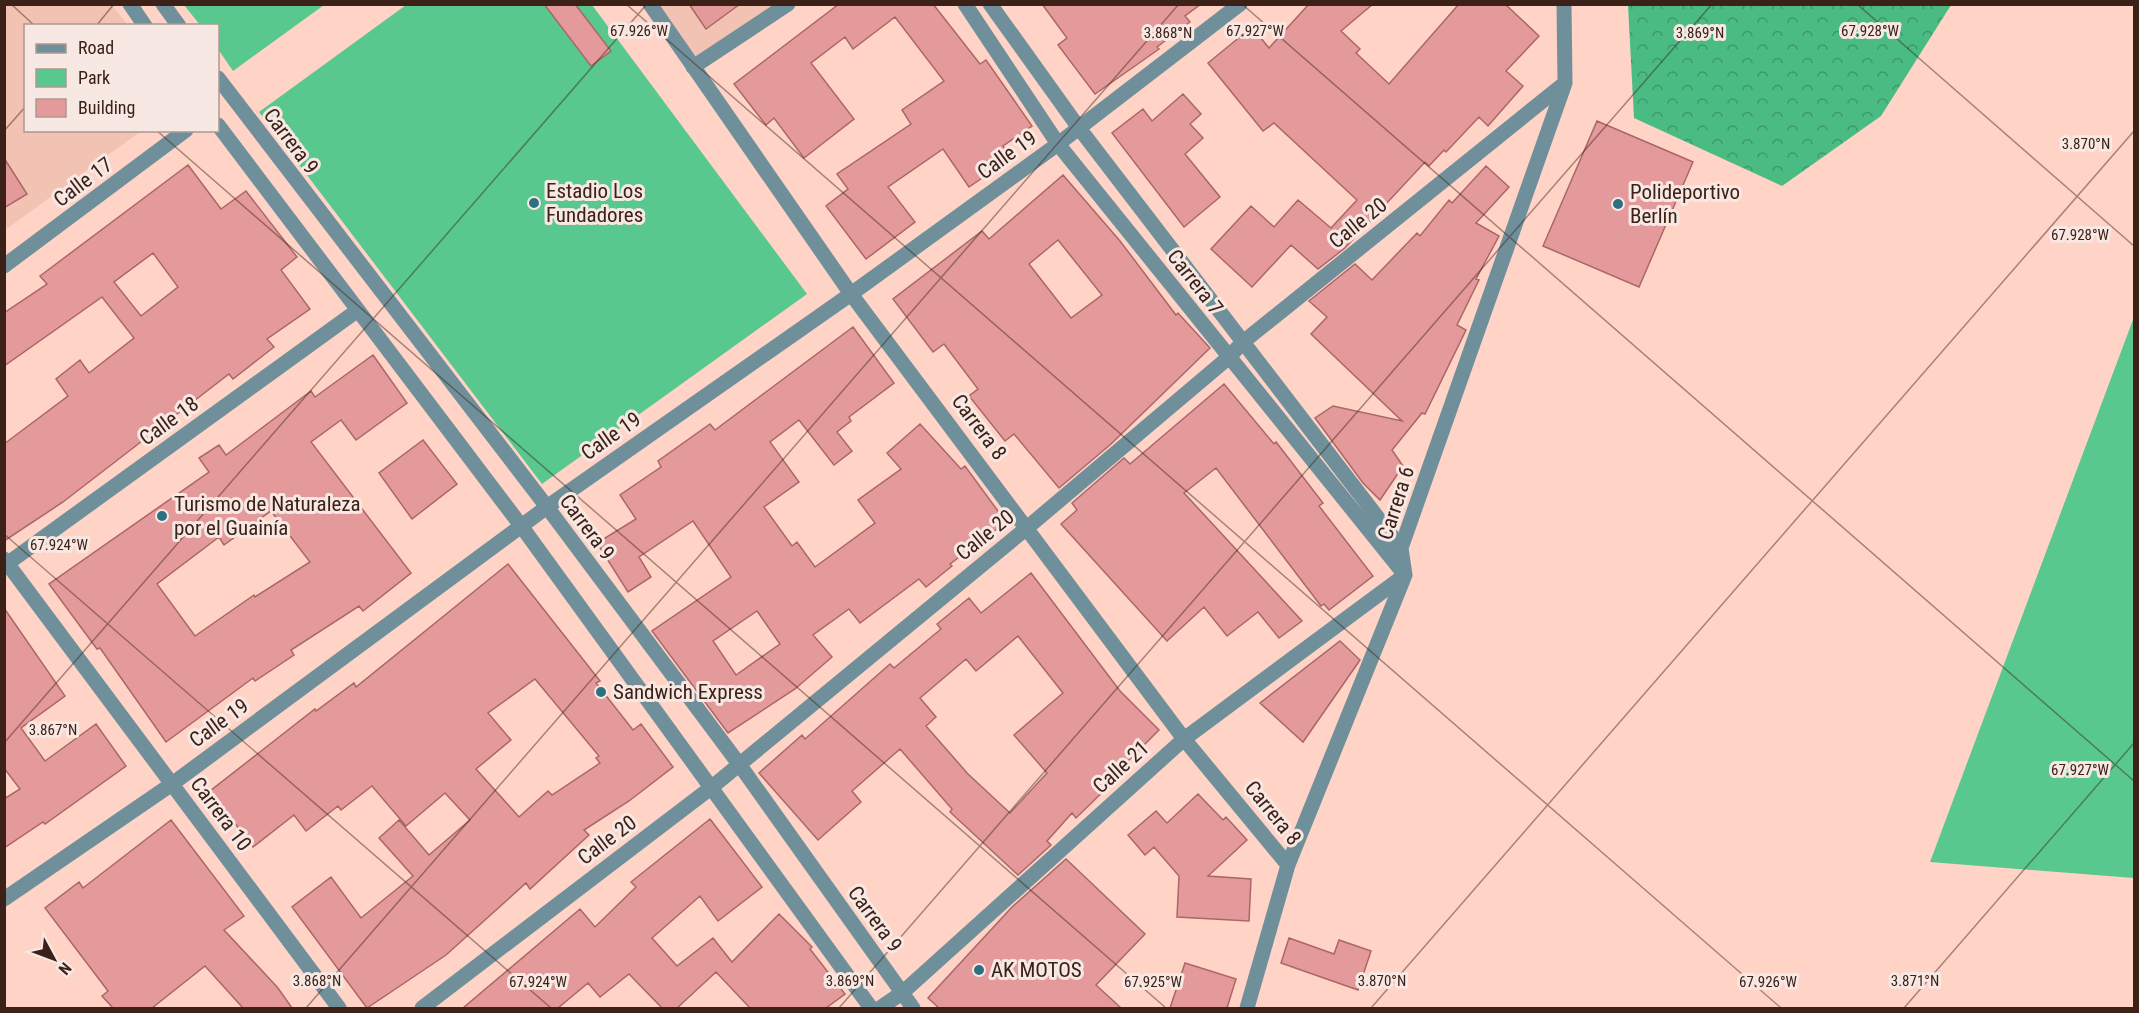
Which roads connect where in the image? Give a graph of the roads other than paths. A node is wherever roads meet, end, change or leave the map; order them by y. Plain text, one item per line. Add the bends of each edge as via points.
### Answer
1 (130, 4) edge
2 (163, 4) edge
3 (650, 4) edge
4 (788, 4) edge
5 (965, 4) edge
6 (990, 4) edge
7 (1240, 4) edge
8 (1564, 4) edge
9 (144, 24) edge
10 (178, 24) edge
11 (693, 67) junction
12 (219, 79) edge
13 (1565, 83) junction
14 (219, 126) edge
15 (1079, 128) junction
16 (183, 132) edge
17 (1058, 144) junction
18 (4, 266) edge
19 (851, 294) junction
20 (358, 310) junction
21 (1243, 342) junction
22 (1228, 358) junction
23 (546, 507) junction
24 (522, 527) junction
25 (1028, 527) junction
26 (1401, 548) junction
27 (6, 563) edge
28 (1405, 575) junction
29 (1184, 739) junction
30 (739, 764) junction
31 (172, 784) junction
32 (712, 787) junction
33 (1288, 865) junction
34 (4, 899) edge
35 (902, 993) junction
36 (339, 1008) edge
37 (422, 1008) edge
38 (871, 1008) edge
39 (880, 1008) edge
40 (913, 1008) edge
41 (1247, 1008) edge

1 - 9 street
2 - 10 street
3 - 11 street, Carrera 8
4 - 11 street
5 - 17 street, Carrera 7
6 - 15 street, Carrera 7
7 - 15 street, Calle 19
8 - 13 street, Carrera 6
11 - 19 street, Carrera 8
12 - 23 street, Carrera 9
13 - 21 street, Calle 20
13 - 26 street, Carrera 6
14 - 20 street
15 - 17 street, Calle 19
15 - 21 street, Carrera 7
16 - 18 street, Calle 17
17 - 19 street, Calle 19
17 - 22 street, Carrera 7
19 - 23 street, Calle 19
19 - 25 street, Carrera 8
20 - 24 street
20 - 27 street, Calle 18
21 - 22 street, Calle 20
21 - 26 street, Carrera 7
22 - 25 street, Calle 20
22 - 28 street, Carrera 7
23 - 24 street, Calle 19
23 - 30 street, Carrera 9
24 - 31 street, Calle 19
24 - 32 street
25 - 29 street, Carrera 8
25 - 30 street, Calle 20
26 - 28 street, Carrera 6
27 - 31 street, Carrera 10
28 - 29 street, Calle 21
28 - 33 street
29 - 33 street, Carrera 8
29 - 35 street, Calle 21
30 - 32 street, Calle 20
30 - 35 street, Carrera 9
31 - 34 street, Calle 19
31 - 36 street, Carrera 10
32 - 37 street, Calle 20
32 - 38 street
33 - 41 street
35 - 39 street, Calle 21
35 - 40 street, Carrera 9

